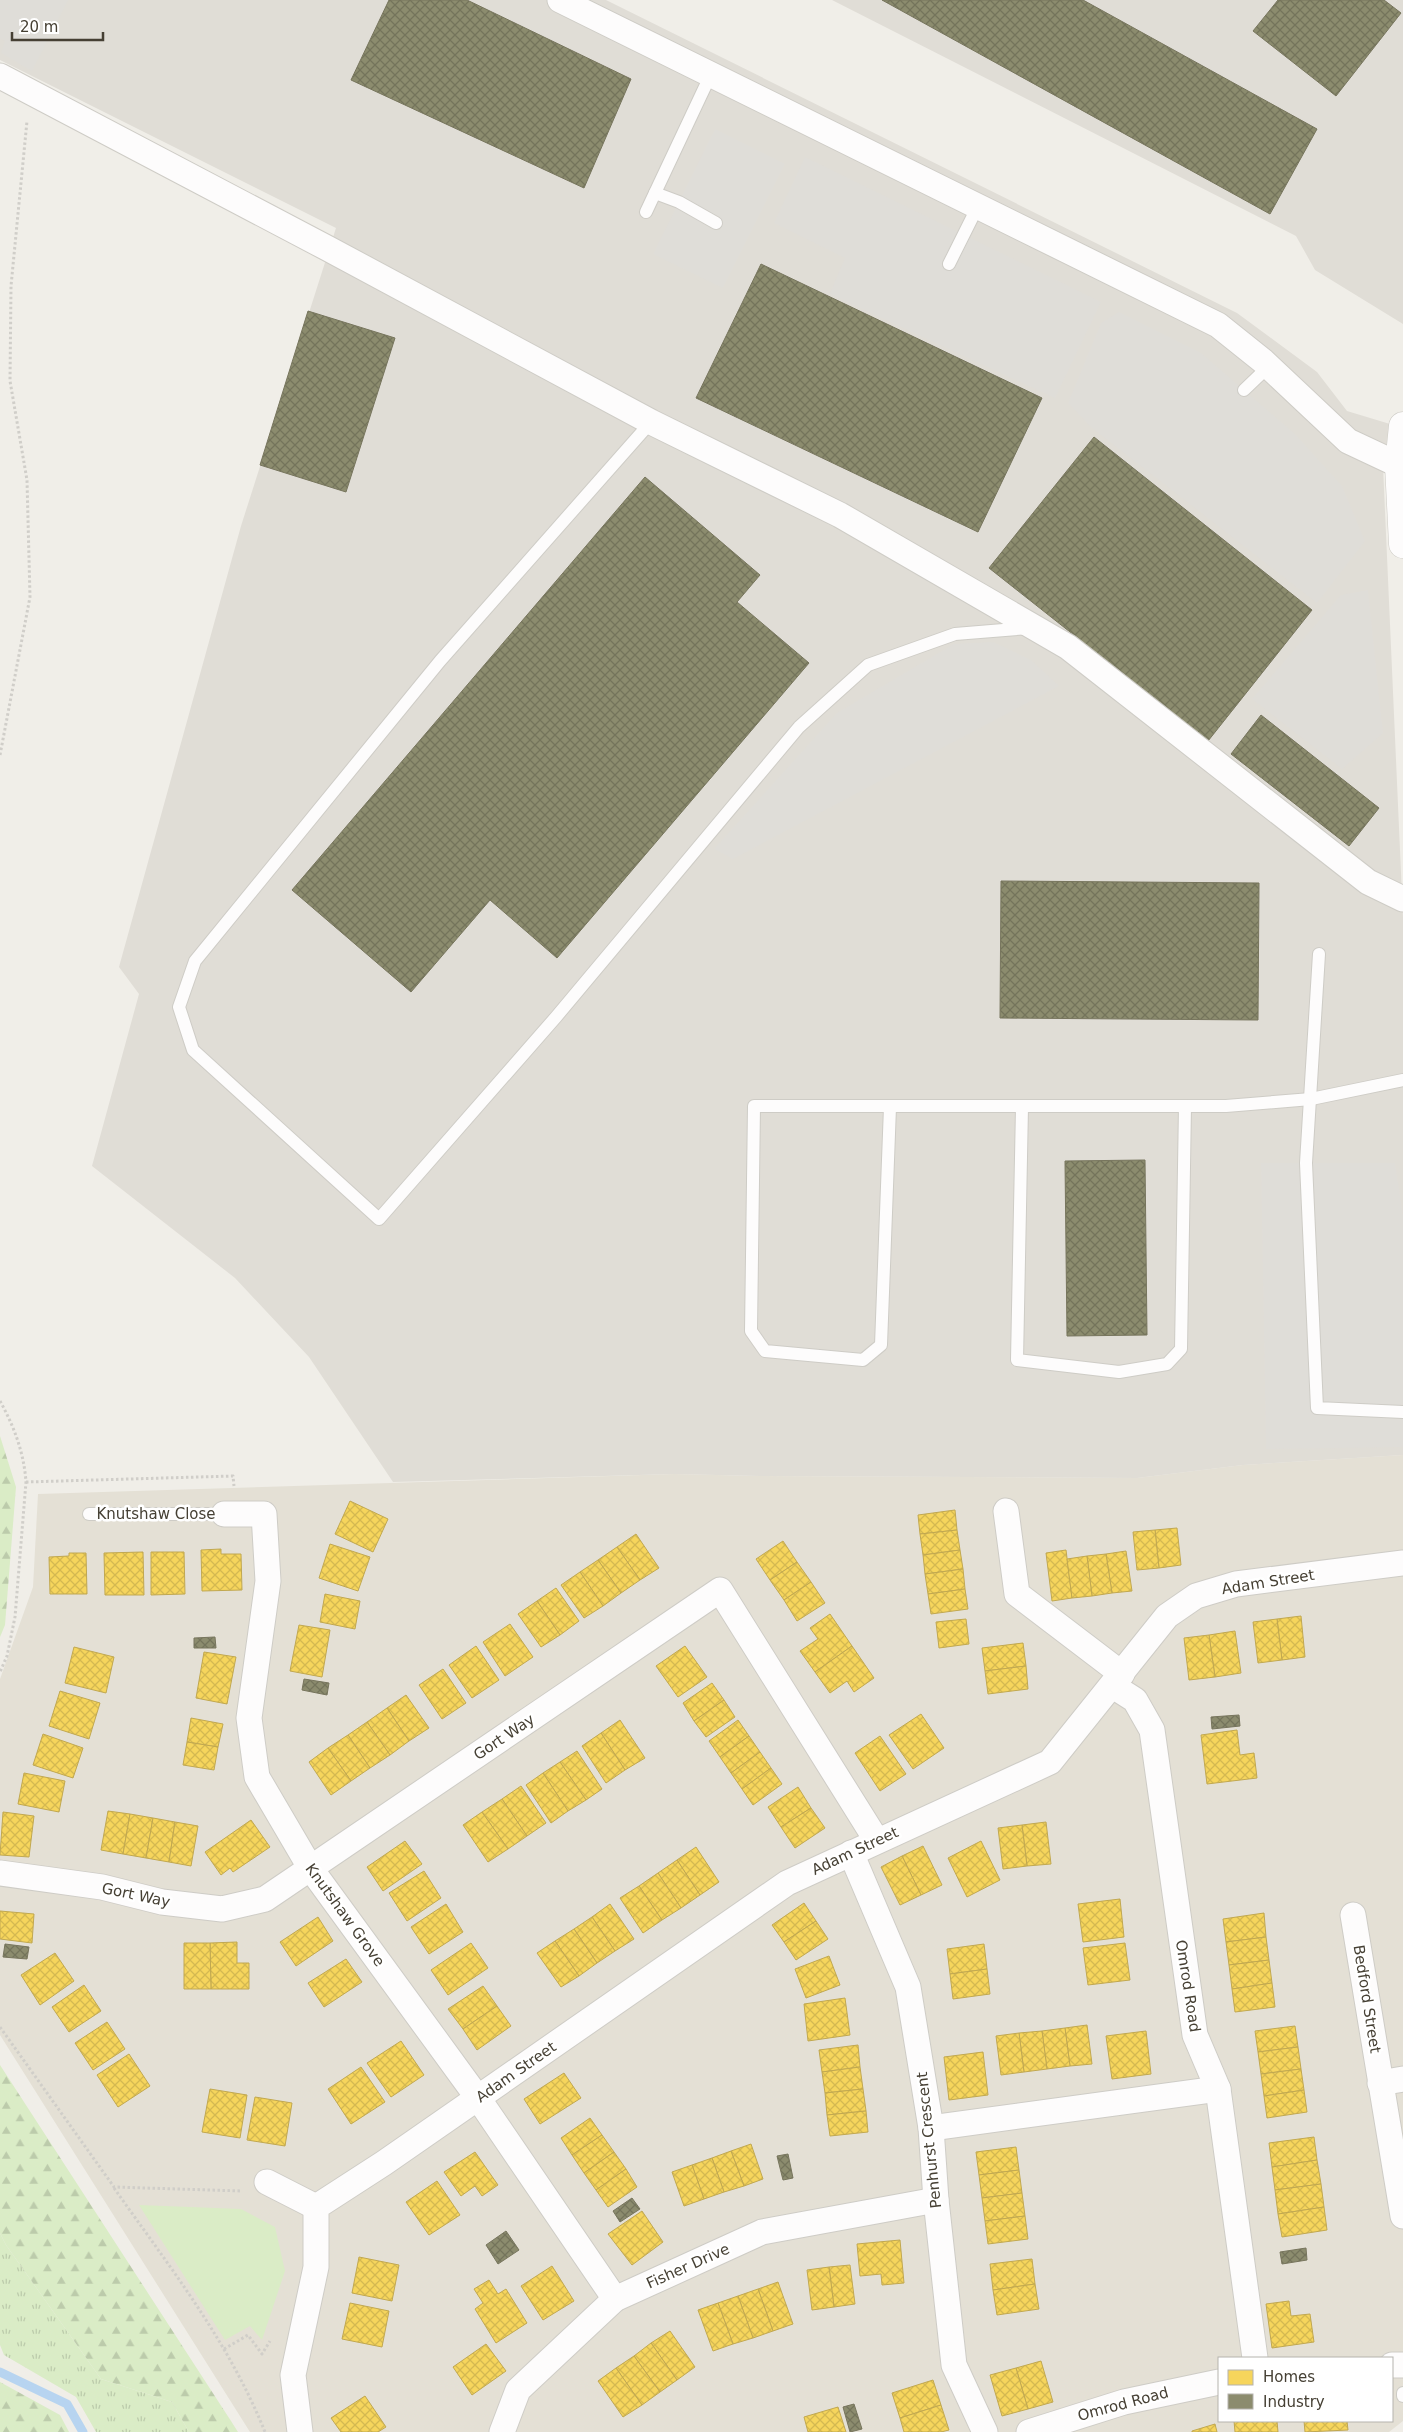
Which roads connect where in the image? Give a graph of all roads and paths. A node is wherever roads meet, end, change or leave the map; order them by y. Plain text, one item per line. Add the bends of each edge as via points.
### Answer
1 (560, 0) edge
2 (711, 74) junction
3 (0, 76) edge
4 (41, 98) junction
5 (655, 193) junction
6 (978, 206) junction
7 (646, 212) dead end
8 (716, 223) dead end
9 (949, 264) dead end
10 (1269, 366) junction
11 (1244, 390) dead end
12 (651, 422) junction
13 (1403, 426) edge
14 (1399, 465) junction
15 (1403, 544) edge
16 (1034, 627) junction
17 (0, 755) edge
18 (1403, 899) edge
19 (1319, 954) dead end
20 (1403, 1080) edge
21 (1311, 1099) junction
22 (1185, 1106) junction
23 (890, 1107) junction
24 (1022, 1107) junction
25 (0, 1401) edge
26 (1403, 1412) edge
27 (26, 1482) junction
28 (1006, 1511) dead end
29 (89, 1514) dead end
30 (230, 1514) junction
31 (1403, 1563) edge
32 (0, 1672) edge
33 (1117, 1680) junction
34 (877, 1841) junction
35 (852, 1853) junction
36 (311, 1869) junction
37 (0, 1873) edge
38 (1353, 1914) dead end
39 (0, 2027) edge
40 (1392, 2081) edge
41 (1218, 2089) junction
42 (478, 2098) junction
43 (931, 2128) junction
44 (267, 2182) joint
45 (114, 2187) junction
46 (936, 2200) junction
47 (316, 2207) junction
48 (1403, 2216) edge
49 (615, 2299) junction
50 (272, 2334) dead end
51 (224, 2349) junction
52 (1255, 2357) edge
53 (1218, 2382) edge
54 (264, 2432) edge
55 (300, 2432) edge
56 (502, 2432) edge
57 (985, 2432) edge
58 (1029, 2432) edge

1 - 2 street
2 - 5 lane
2 - 6 street
3 - 4 street
4 - 12 street
4 - 17 path via 26,123 11,286 10,381 27,480 30,598
5 - 7 lane
5 - 8 lane via 679,202
6 - 9 lane
6 - 10 street via 1218,324
10 - 11 lane
10 - 14 street via 1348,442
12 - 16 street via 840,515
12 - 16 lane via 440,661 195,961 179,1007 193,1050 379,1219 556,1017 799,727 868,665 955,634
13 - 14 street
14 - 15 street
16 - 18 street via 1068,647 1368,882
19 - 21 lane
20 - 21 lane
21 - 22 lane
21 - 26 lane via 1306,1163 1317,1408
22 - 24 lane
22 - 24 lane via 1181,1349 1167,1364 1120,1372 1017,1360
23 - 23 lane via 754,1106 751,1331 765,1351 863,1360 881,1345
23 - 24 lane
25 - 27 path via 12,1422
27 - 30 path via 233,1476
27 - 32 path via 15,1617 7,1656
28 - 33 street, Omrod Road via 1017,1594
29 - 30 lane, Knutshaw Close
30 - 36 street, Knutshaw Grove via 264,1514 268,1581 250,1718 257,1777
31 - 33 street, Adam Street via 1236,1584 1196,1596 1168,1616
33 - 34 street, Adam Street via 1050,1762
33 - 41 street, Omrod Road via 1135,1700 1152,1730 1195,2036
34 - 35 street, Adam Street
34 - 36 street, Gort Way via 720,1590
35 - 42 street, Adam Street via 787,1883
35 - 43 street, Penhurst Crescent via 908,1986
36 - 37 street, Gort Way via 265,1899 222,1908 162,1902 102,1887
36 - 42 street, Knutshaw Grove
38 - 40 street, Bedford Street
39 - 45 path
40 - 48 street, Bedford Street
41 - 43 street
41 - 52 street, Omrod Road
42 - 47 street, Adam Street
42 - 49 street, Knutshaw Grove
43 - 46 street, Penhurst Crescent
44 - 45 path via 249,2192
44 - 47 street
45 - 51 path
46 - 49 street, Fisher Drive via 762,2232
46 - 57 street, Penhurst Crescent via 954,2365
47 - 55 street via 316,2267 292,2375
49 - 56 street, Fisher Drive via 518,2390
50 - 51 path via 262,2354 248,2335
51 - 54 path via 251,2398
53 - 58 street, Omrod Road via 1124,2402

